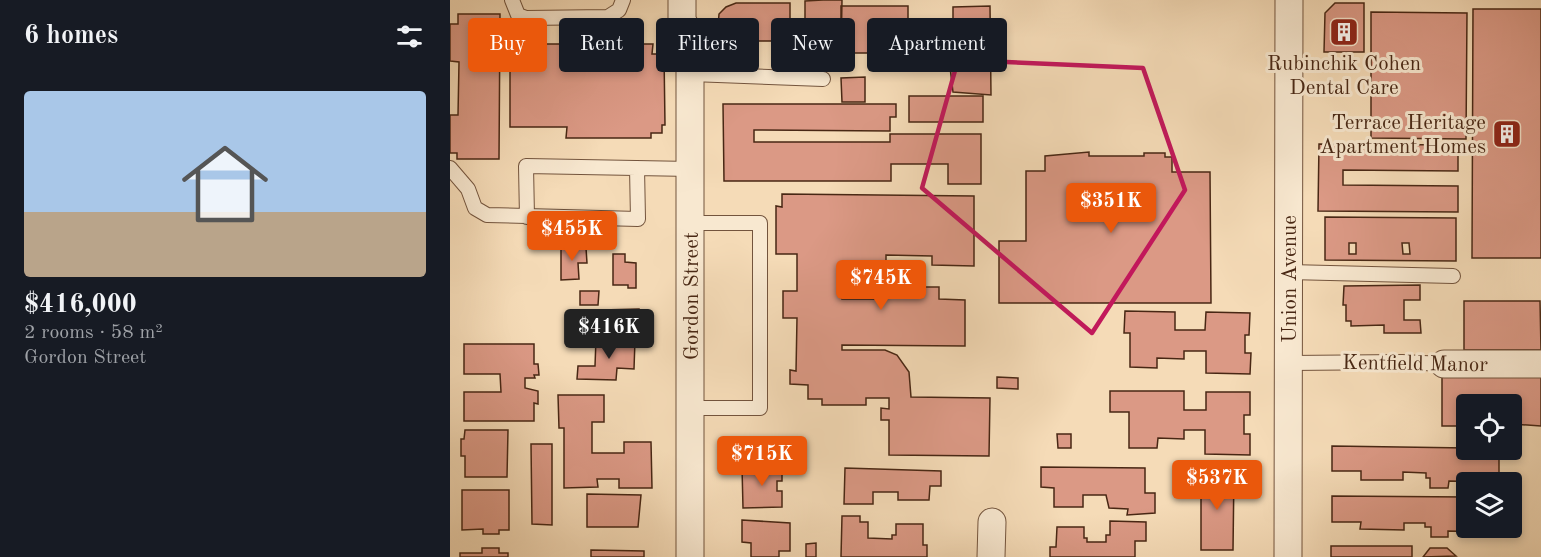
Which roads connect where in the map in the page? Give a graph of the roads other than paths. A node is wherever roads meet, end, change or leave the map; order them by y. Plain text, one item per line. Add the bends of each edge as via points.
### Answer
1 (512, 0) edge
2 (623, 0) edge
3 (682, 0) edge
4 (700, 0) edge
5 (1290, 0) edge
6 (682, 18) edge
7 (700, 18) edge
8 (691, 74) joint
9 (823, 79) dead end
10 (450, 168) edge
11 (637, 168) junction
12 (691, 169) junction
13 (527, 217) junction
14 (691, 223) junction
15 (1289, 272) junction
16 (1453, 276) dead end
17 (1289, 363) junction
18 (1444, 364) joint
19 (1541, 364) edge
20 (691, 408) junction
21 (992, 522) dead end
22 (690, 557) edge
23 (991, 557) edge
24 (1288, 557) edge

1 - 2 lane via 518,15 526,18 608,17 619,10
3 - 6 street, Gordon Street
4 - 7 street, Gordon Street
5 - 15 street, Union Avenue
8 - 9 lane
8 - 12 street, Gordon Street
10 - 13 lane via 468,189 475,208 487,214
11 - 12 lane
11 - 13 lane via 638,219
11 - 13 lane via 526,166
12 - 14 street, Gordon Street
14 - 20 street, Gordon Street
14 - 20 lane via 760,223 760,408
15 - 16 lane
15 - 17 street, Union Avenue
17 - 18 lane, Kentfield Manor
17 - 24 street, Union Avenue
18 - 19 street, Kentfield Manor
20 - 22 street, Gordon Street
21 - 23 street

